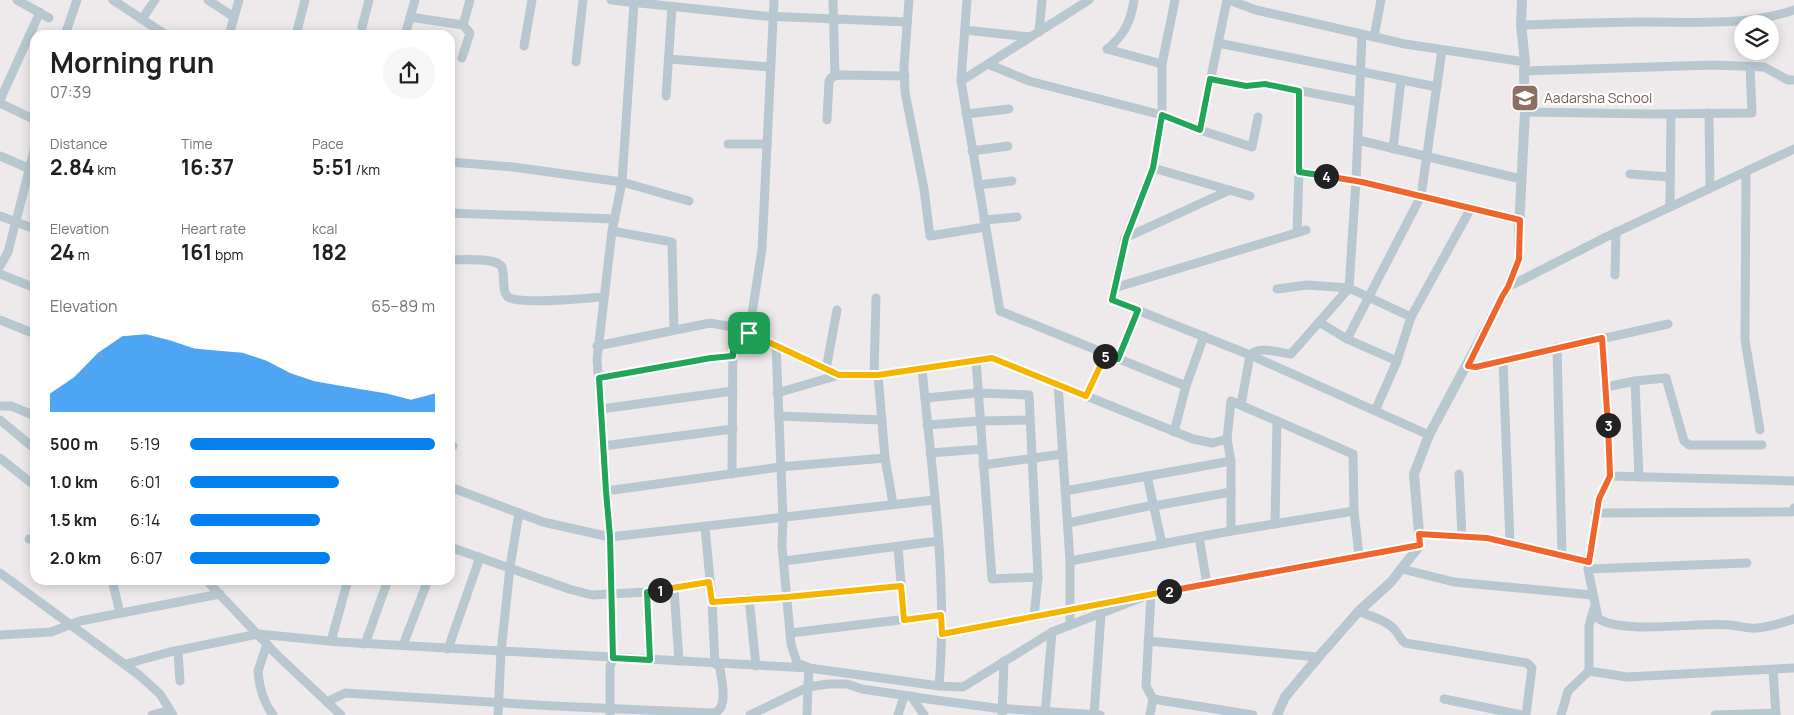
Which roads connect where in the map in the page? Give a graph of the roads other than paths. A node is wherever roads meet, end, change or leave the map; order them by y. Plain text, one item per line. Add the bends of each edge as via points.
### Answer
1 (17, 0) edge
2 (77, 0) edge
3 (112, 0) edge
4 (155, 0) edge
5 (208, 0) edge
6 (239, 0) edge
7 (305, 0) edge
8 (369, 0) edge
9 (415, 0) edge
10 (470, 0) edge
11 (532, 0) edge
12 (583, 0) edge
13 (611, 0) edge
14 (774, 0) edge
15 (833, 0) edge
16 (909, 0) edge
17 (967, 0) edge
18 (1042, 0) edge
19 (1089, 0) edge
20 (1134, 0) edge
21 (1175, 0) edge
22 (1228, 0) edge
23 (1381, 0) edge
24 (1522, 0) edge
25 (634, 3) junction
26 (672, 7) junction
27 (1794, 10) edge
28 (40, 12) junction
29 (773, 16) junction
30 (234, 17) junction
31 (410, 17) junction
32 (49, 18) dead end
33 (142, 19) junction
34 (833, 19) junction
35 (907, 22) junction
36 (463, 25) junction
37 (1521, 25) junction
38 (362, 27) dead end
39 (32, 30) edge
40 (68, 30) edge
41 (158, 30) edge
42 (230, 30) edge
43 (297, 30) edge
44 (406, 30) edge
45 (965, 30) junction
46 (1039, 32) junction
47 (30, 34) edge
48 (1362, 34) junction
49 (1374, 36) junction
50 (1030, 37) junction
51 (1218, 43) junction
52 (524, 46) dead end
53 (1442, 50) junction
54 (462, 58) dead end
55 (668, 59) junction
56 (576, 62) dead end
57 (988, 64) junction
58 (1162, 64) junction
59 (1524, 66) junction
60 (1750, 66) junction
61 (770, 67) junction
62 (1360, 72) junction
63 (835, 76) junction
64 (905, 76) junction
65 (1210, 79) junction
66 (1401, 80) junction
67 (1794, 80) edge
68 (961, 81) junction
69 (1437, 87) junction
70 (1299, 91) junction
71 (666, 96) dead end
72 (0, 101) edge
73 (1359, 102) junction
74 (1009, 109) dead end
75 (1525, 112) junction
76 (1709, 113) junction
77 (966, 114) junction
78 (1671, 114) junction
79 (1162, 115) junction
80 (30, 117) edge
81 (1258, 117) dead end
82 (827, 120) dead end
83 (1200, 130) junction
84 (1358, 140) junction
85 (728, 144) dead end
86 (767, 144) junction
87 (1008, 146) dead end
88 (1392, 149) junction
89 (1794, 149) edge
90 (972, 151) junction
91 (0, 156) edge
92 (1427, 158) junction
93 (455, 162) edge
94 (1153, 168) junction
95 (30, 169) edge
96 (1299, 172) junction
97 (1746, 172) junction
98 (1630, 174) dead end
99 (30, 176) edge
100 (1669, 176) junction
101 (1521, 179) junction
102 (1012, 181) dead end
103 (1356, 181) junction
104 (622, 182) junction
105 (978, 185) junction
106 (1710, 188) junction
107 (1230, 190) junction
108 (1250, 196) dead end
109 (1421, 196) junction
110 (689, 200) dead end
111 (1670, 207) junction
112 (1471, 208) junction
113 (455, 213) edge
114 (0, 216) edge
115 (1017, 217) dead end
116 (615, 219) junction
117 (1520, 220) junction
118 (16, 222) junction
119 (985, 224) junction
120 (30, 228) edge
121 (612, 230) junction
122 (1616, 232) junction
123 (1126, 238) junction
124 (455, 260) edge
125 (0, 266) edge
126 (0, 274) edge
127 (1615, 275) dead end
128 (30, 286) edge
129 (1508, 287) junction
130 (1114, 288) junction
131 (1349, 288) junction
132 (1276, 289) dead end
133 (1369, 296) junction
134 (604, 297) junction
135 (876, 298) dead end
136 (838, 310) dead end
137 (1138, 310) junction
138 (1411, 317) junction
139 (0, 320) edge
140 (1320, 322) junction
141 (1668, 324) dead end
142 (733, 328) junction
143 (674, 330) junction
144 (30, 332) edge
145 (749, 333) junction
146 (1204, 336) junction
147 (1602, 338) junction
148 (1347, 339) junction
149 (776, 344) junction
150 (597, 346) junction
151 (1557, 348) junction
152 (1106, 354) junction
153 (1250, 355) junction
154 (733, 356) junction
155 (1118, 359) junction
156 (976, 360) junction
157 (1397, 361) junction
158 (1503, 361) junction
159 (1468, 366) junction
160 (826, 369) junction
161 (922, 369) junction
162 (839, 375) junction
163 (876, 375) junction
164 (599, 378) junction
165 (1635, 381) junction
166 (1058, 384) junction
167 (1186, 386) junction
168 (1606, 387) junction
169 (733, 391) junction
170 (777, 393) junction
171 (978, 394) junction
172 (1086, 396) junction
173 (925, 398) junction
174 (1241, 405) junction
175 (0, 406) edge
176 (601, 409) junction
177 (1375, 411) junction
178 (30, 414) edge
179 (778, 416) junction
180 (0, 420) edge
181 (882, 420) junction
182 (1030, 420) junction
183 (980, 421) junction
184 (1277, 421) junction
185 (927, 425) junction
186 (732, 429) junction
187 (1760, 430) dead end
188 (1174, 432) junction
189 (1429, 435) junction
190 (1227, 439) junction
191 (30, 445) edge
192 (1762, 445) dead end
193 (603, 446) junction
194 (982, 449) junction
195 (930, 453) junction
196 (1063, 454) junction
197 (0, 458) edge
198 (885, 458) junction
199 (1032, 458) junction
200 (1231, 461) junction
201 (983, 465) junction
202 (780, 468) junction
203 (732, 474) junction
204 (1459, 474) dead end
205 (1147, 476) junction
206 (1610, 476) junction
207 (1639, 477) junction
208 (1794, 481) edge
209 (30, 482) edge
210 (455, 489) edge
211 (606, 491) junction
212 (1065, 491) junction
213 (1231, 492) junction
214 (934, 500) junction
215 (893, 504) junction
216 (1153, 505) junction
217 (1794, 508) edge
218 (1354, 511) junction
219 (519, 513) junction
220 (1596, 513) junction
221 (783, 518) junction
222 (1068, 523) junction
223 (1275, 524) junction
224 (705, 528) junction
225 (1231, 531) junction
226 (1462, 536) junction
227 (610, 537) junction
228 (1199, 537) junction
229 (1419, 540) junction
230 (938, 542) junction
231 (1510, 543) junction
232 (1162, 544) junction
233 (898, 547) junction
234 (455, 549) edge
235 (1359, 556) junction
236 (1562, 556) junction
237 (480, 557) junction
238 (784, 561) junction
239 (1070, 561) junction
240 (1747, 563) dead end
241 (1588, 566) junction
242 (510, 568) junction
243 (1402, 569) junction
244 (0, 573) edge
245 (1038, 577) junction
246 (709, 582) junction
247 (1207, 584) junction
248 (113, 585) edge
249 (211, 585) edge
250 (347, 585) edge
251 (386, 585) edge
252 (426, 585) edge
253 (901, 586) junction
254 (674, 588) junction
255 (647, 592) junction
256 (220, 594) junction
257 (610, 594) junction
258 (1151, 594) junction
259 (1592, 596) junction
260 (787, 597) junction
261 (749, 598) junction
262 (712, 602) junction
263 (1594, 607) junction
264 (1070, 610) junction
265 (1359, 612) junction
266 (120, 613) junction
267 (1101, 614) junction
268 (941, 615) junction
269 (1034, 617) junction
270 (1794, 619) edge
271 (904, 620) junction
272 (70, 625) junction
273 (1070, 626) junction
274 (790, 632) junction
275 (1052, 632) junction
276 (258, 634) junction
277 (942, 634) junction
278 (0, 635) edge
279 (1148, 641) junction
280 (331, 642) junction
281 (267, 644) junction
282 (365, 644) junction
283 (404, 646) junction
284 (448, 649) junction
285 (178, 651) junction
286 (501, 652) junction
287 (1318, 657) junction
288 (613, 658) junction
289 (650, 660) junction
290 (679, 662) junction
291 (1004, 662) junction
292 (126, 664) junction
293 (717, 664) junction
294 (756, 666) junction
295 (809, 668) junction
296 (1794, 668) edge
297 (1774, 670) junction
298 (1589, 671) junction
299 (180, 681) dead end
300 (939, 686) junction
301 (808, 687) junction
302 (908, 696) junction
303 (1444, 698) dead end
304 (1153, 699) junction
305 (327, 702) junction
306 (497, 702) junction
307 (172, 712) edge
308 (610, 712) edge
309 (1003, 712) edge
310 (1045, 713) edge
311 (1776, 714) edge
312 (152, 715) edge
313 (273, 715) edge
314 (341, 715) edge
315 (498, 715) edge
316 (750, 715) edge
317 (807, 715) edge
318 (898, 715) edge
319 (924, 715) edge
320 (1094, 715) edge
321 (1100, 715) edge
322 (1150, 715) edge
323 (1254, 715) edge
324 (1277, 715) edge
325 (1522, 715) edge
326 (1526, 715) edge
327 (1561, 715) edge
328 (1715, 715) edge

1 - 28 street
2 - 40 street
3 - 33 street
4 - 33 street
5 - 30 street
6 - 30 street
7 - 43 street
8 - 38 street
9 - 31 street
10 - 36 street
11 - 52 street
12 - 56 street
13 - 25 street
14 - 29 street
15 - 34 street
16 - 35 street
17 - 45 street
18 - 46 street
19 - 46 street
20 - 58 street via 1126,29 1106,49
21 - 58 street
22 - 48 street via 1256,10
22 - 51 street
23 - 49 street
24 - 37 street
25 - 26 street
25 - 104 street
26 - 29 street
26 - 55 street
27 - 37 street via 1770,17 1711,22
28 - 32 street
28 - 39 street
29 - 34 street
29 - 61 street
30 - 42 street
31 - 36 street
31 - 44 street
33 - 41 street
34 - 35 street
34 - 63 street
35 - 64 street
36 - 54 street via 470,33
37 - 59 street
45 - 50 street
45 - 68 street
46 - 50 street
47 - 72 street
48 - 49 street
48 - 62 street
49 - 53 street
50 - 57 street
51 - 62 street
51 - 65 street
53 - 59 street
53 - 69 street
55 - 61 street
55 - 71 street
57 - 68 street
57 - 79 street via 1029,80
58 - 79 street
59 - 60 street
59 - 75 street
60 - 67 street via 1764,67
60 - 76 street via 1752,113
61 - 86 street
62 - 66 street
62 - 73 street
63 - 64 street
63 - 82 street via 829,81
64 - 119 street via 930,236
65 - 70 street
65 - 83 street
66 - 69 street
66 - 88 street
68 - 77 street
69 - 92 street
70 - 73 street
70 - 96 street
72 - 80 street
73 - 84 street
74 - 77 street
75 - 78 street
75 - 101 street
76 - 78 street
76 - 106 street
77 - 90 street
78 - 100 street
79 - 83 street
79 - 94 street
81 - 83 street via 1252,147
84 - 88 street
84 - 103 street
85 - 86 street
86 - 145 street via 762,249
87 - 90 street
88 - 92 street
89 - 97 street
90 - 105 street
91 - 95 street
92 - 101 street
92 - 109 street
93 - 104 street
94 - 107 street
94 - 123 street
96 - 103 street
96 - 130 street via 1302,231
97 - 106 street
97 - 187 street via 1745,340
98 - 100 street
99 - 118 street
100 - 111 street
101 - 117 street
102 - 105 street
103 - 109 street
103 - 131 street
104 - 110 street
104 - 116 street
105 - 119 street
106 - 111 street
107 - 108 street
107 - 123 street
109 - 112 street
109 - 133 street
111 - 122 street
112 - 117 street
112 - 138 street
113 - 116 street
114 - 118 street
115 - 119 street
116 - 121 street
117 - 129 street via 1519,259
118 - 120 street
118 - 125 street via 8,252
119 - 152 street via 1000,311
121 - 134 street
121 - 143 street via 672,242
122 - 127 street
122 - 129 street
123 - 130 street
124 - 134 street via 498,263 505,294 509,298 524,301
126 - 128 street
129 - 159 street
130 - 137 street via 1112,300
131 - 132 street via 1308,285
131 - 133 street
131 - 140 street
133 - 138 street
133 - 148 street
134 - 150 street
135 - 163 street
136 - 160 street
137 - 146 street
137 - 155 street
138 - 157 street
139 - 144 street
140 - 148 street
140 - 153 street via 1291,354 1265,349
141 - 147 street
142 - 143 street via 710,323
142 - 145 street
142 - 154 street
143 - 150 street
145 - 149 street
146 - 153 street
146 - 167 street
147 - 151 street
147 - 168 street
148 - 157 street
149 - 160 street
149 - 170 street
150 - 164 street
151 - 158 street
151 - 236 street
152 - 155 street
152 - 172 street
153 - 174 street
153 - 177 street
154 - 164 street
154 - 169 street
155 - 167 street
156 - 161 street
156 - 166 street via 992,358
156 - 171 street
157 - 177 street
158 - 159 street
158 - 231 street
159 - 189 street
160 - 162 street
161 - 163 street
161 - 173 street
162 - 163 street
162 - 170 street
163 - 181 street
164 - 176 street
165 - 168 street
165 - 192 street via 1666,378 1684,440 1689,445
165 - 207 street
166 - 172 street
166 - 196 street
167 - 188 street
168 - 206 street
169 - 176 street
169 - 186 street
170 - 179 street
171 - 173 street
171 - 182 street via 1029,395
171 - 183 street
172 - 188 street
173 - 185 street
174 - 184 street
174 - 190 street via 1231,401
175 - 178 street via 11,406
176 - 193 street
177 - 189 street
179 - 181 street
179 - 202 street
180 - 191 street
181 - 198 street
182 - 183 street
182 - 199 street
183 - 185 street
183 - 194 street
184 - 218 street via 1353,454
184 - 223 street
185 - 195 street
186 - 193 street
186 - 203 street
188 - 190 street via 1213,443
189 - 229 street via 1414,474
190 - 200 street
193 - 211 street
194 - 195 street
194 - 201 street
195 - 214 street
196 - 199 street
196 - 212 street
197 - 209 street
198 - 202 street
198 - 215 street
199 - 201 street
199 - 245 street
200 - 205 street
200 - 213 street
201 - 245 street via 992,578
202 - 203 street
202 - 221 street
203 - 211 street
204 - 226 street
205 - 212 street
205 - 216 street
206 - 207 street
206 - 220 street
207 - 208 street
210 - 219 street
211 - 227 street
212 - 222 street
213 - 216 street
213 - 225 street
214 - 215 street
214 - 230 street
215 - 221 street
216 - 222 street
216 - 232 street
217 - 220 street via 1792,512
218 - 223 street
218 - 235 street
219 - 227 street via 543,522
219 - 242 street
220 - 241 street
221 - 224 street
221 - 238 street
222 - 239 street
223 - 225 street
224 - 227 street
224 - 246 street
225 - 228 street
226 - 229 street
226 - 231 street
227 - 257 street
228 - 232 street
228 - 247 street
229 - 235 street
229 - 243 street
230 - 233 street
230 - 268 street
231 - 236 street
232 - 239 street
233 - 238 street
233 - 253 street
234 - 237 street
235 - 247 street
236 - 241 street
237 - 242 street
237 - 284 street
238 - 260 street
239 - 264 street
240 - 241 street
241 - 259 street
242 - 257 street via 584,593
242 - 286 street
243 - 259 street via 1454,582
243 - 265 street
244 - 272 street
245 - 269 street
246 - 254 street
246 - 262 street
247 - 258 street
248 - 266 street
249 - 256 street
250 - 280 street
251 - 282 street
252 - 283 street
253 - 260 street
253 - 271 street
254 - 255 street
254 - 290 street
255 - 257 street
255 - 289 street
256 - 266 street
256 - 276 street
257 - 288 street
258 - 264 street
258 - 267 street
258 - 279 street
259 - 263 street
260 - 261 street
260 - 274 street
261 - 262 street
261 - 294 street
262 - 293 street
263 - 270 street via 1603,622 1629,626 1730,625 1752,628
263 - 298 street via 1589,626
264 - 269 street
264 - 273 street
265 - 287 street
265 - 326 street via 1384,621 1404,643 1530,665 1531,690
266 - 272 street
267 - 273 street
267 - 320 street
268 - 271 street
268 - 277 street
269 - 277 street
271 - 274 street
272 - 278 street via 51,632
272 - 292 street
273 - 275 street
274 - 295 street via 797,662
275 - 291 street
275 - 310 street
276 - 280 street
276 - 281 street
276 - 285 street
277 - 300 street
279 - 287 street
279 - 304 street via 1146,686
280 - 282 street
281 - 305 street
281 - 313 street via 258,676 264,700
282 - 283 street
283 - 284 street
284 - 286 street
285 - 292 street
285 - 299 street
286 - 288 street
286 - 306 street
287 - 324 street via 1285,697
288 - 289 street
288 - 308 street
289 - 290 street
290 - 293 street
291 - 300 street via 963,687
291 - 309 street
292 - 307 street via 160,694
293 - 294 street
293 - 308 street via 724,689 717,713
294 - 295 street
295 - 300 street
295 - 301 street
296 - 297 street
297 - 298 street via 1627,677
297 - 311 street
298 - 327 street via 1568,691
301 - 302 street via 847,684
301 - 316 street
301 - 317 street
302 - 309 street
302 - 318 street
302 - 319 street
303 - 325 street
304 - 322 street
304 - 323 street
305 - 306 street via 345,693
305 - 314 street
306 - 308 street
306 - 315 street
307 - 312 street
309 - 310 street
310 - 320 street
311 - 328 street
320 - 321 street

